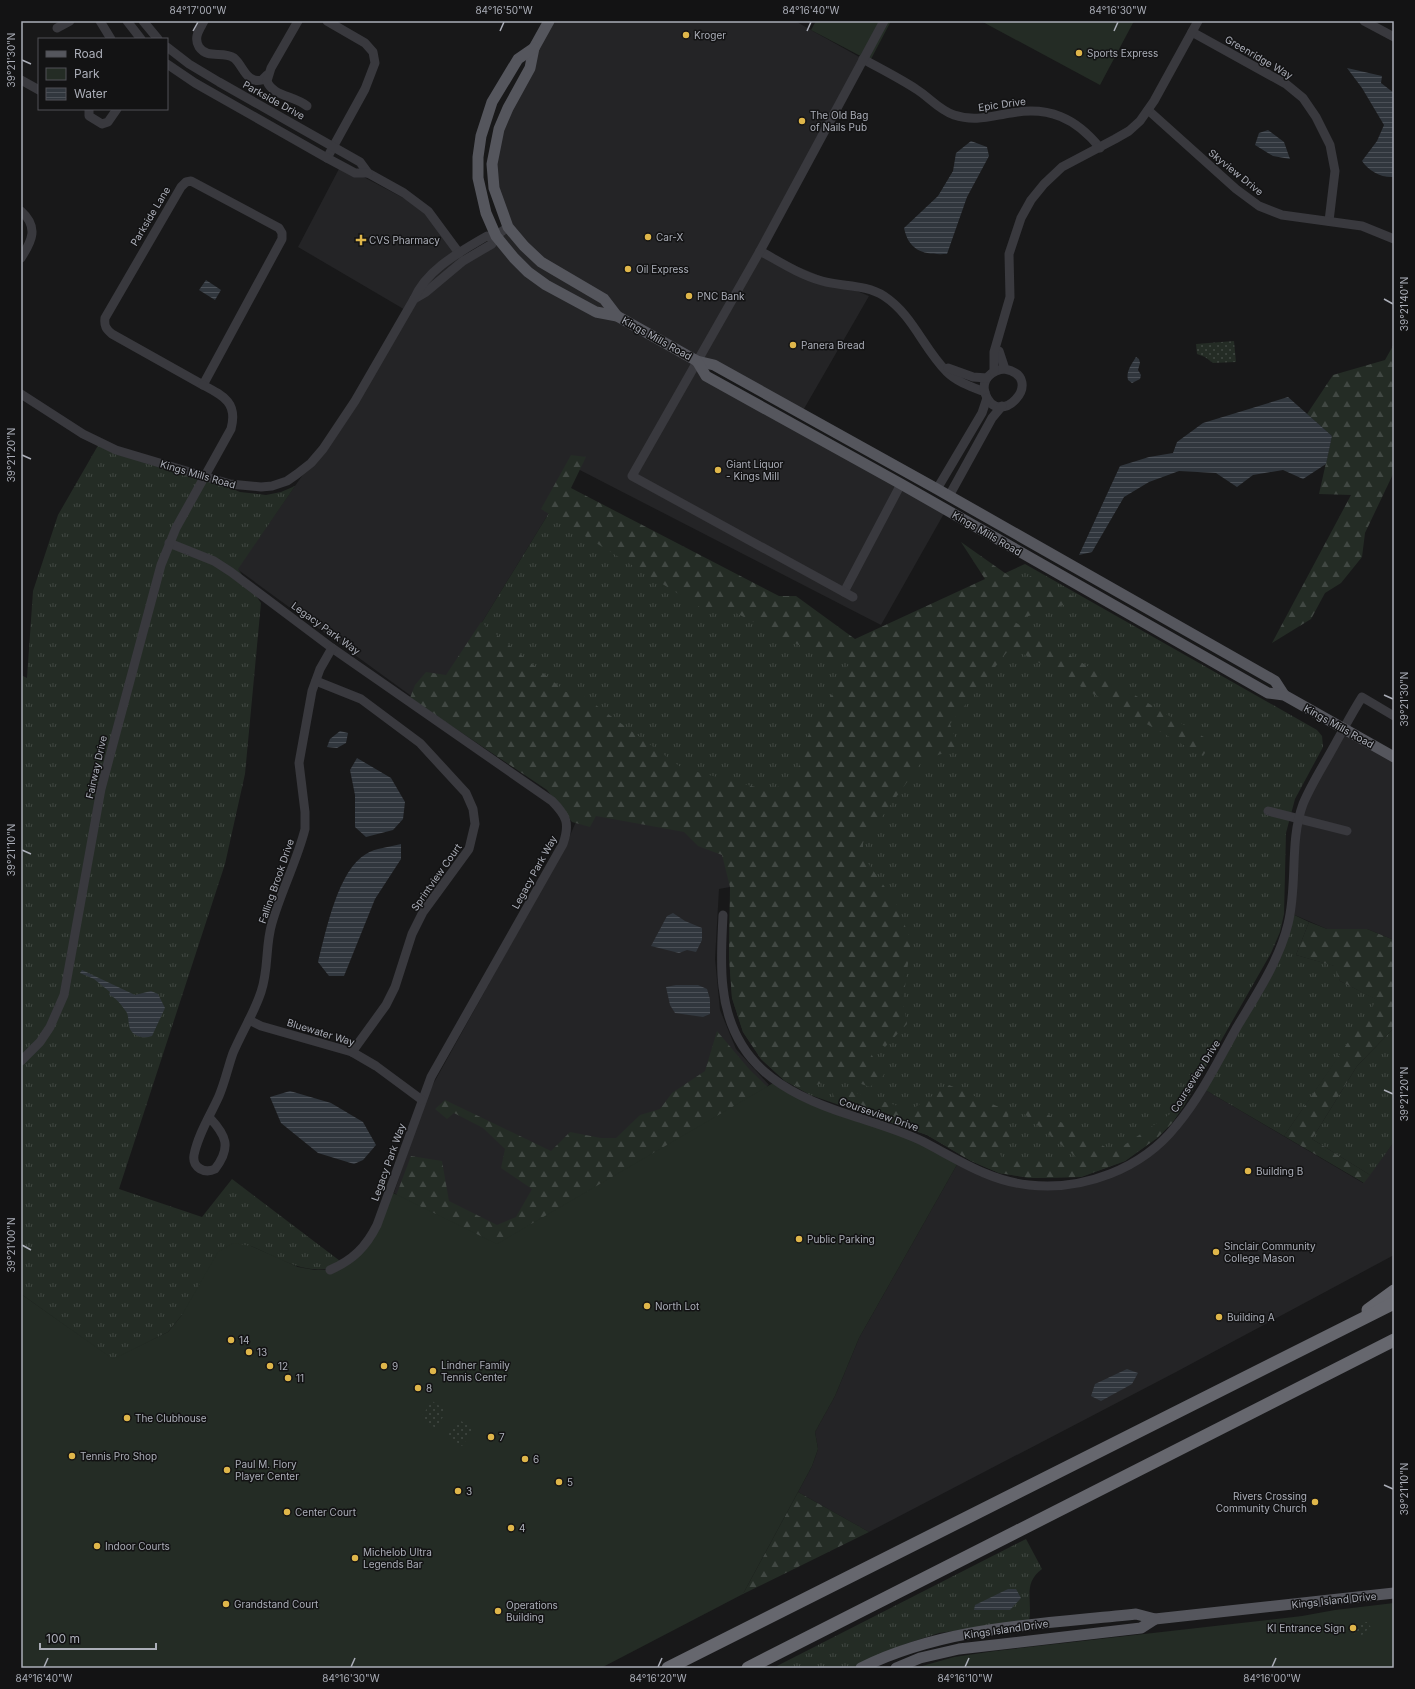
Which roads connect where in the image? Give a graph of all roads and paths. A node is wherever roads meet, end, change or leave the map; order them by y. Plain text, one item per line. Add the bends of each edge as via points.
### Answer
1 (70, 21) edge
2 (100, 21) edge
3 (127, 21) edge
4 (143, 21) edge
5 (204, 21) edge
6 (298, 21) edge
7 (327, 21) edge
8 (549, 21) edge
9 (884, 21) edge
10 (1198, 21) edge
11 (1364, 21) edge
12 (57, 28) dead end
13 (1192, 32) junction
14 (1394, 37) edge
15 (110, 38) edge
16 (140, 38) edge
17 (157, 38) edge
18 (168, 48) edge
19 (534, 48) junction
20 (863, 59) junction
21 (168, 65) edge
22 (267, 75) junction
23 (21, 80) edge
24 (38, 89) edge
25 (306, 106) dead end
26 (89, 110) edge
27 (115, 110) edge
28 (1148, 110) junction
29 (334, 147) junction
30 (1100, 148) junction
31 (327, 158) junction
32 (368, 173) junction
33 (21, 211) edge
34 (1329, 221) junction
35 (508, 227) junction
36 (495, 237) junction
37 (1394, 238) edge
38 (760, 251) junction
39 (459, 253) junction
40 (21, 258) edge
41 (414, 299) junction
42 (617, 316) junction
43 (997, 344) junction
44 (697, 361) junction
45 (940, 363) junction
46 (1005, 369) junction
47 (990, 375) junction
48 (203, 385) junction
49 (21, 394) edge
50 (986, 395) junction
51 (1002, 406) junction
52 (204, 477) junction
53 (901, 484) junction
54 (937, 489) junction
55 (949, 496) junction
56 (170, 543) junction
57 (844, 592) junction
58 (853, 597) dead end
59 (332, 648) junction
60 (316, 681) junction
61 (1284, 695) junction
62 (1394, 716) edge
63 (1344, 728) junction
64 (1394, 757) edge
65 (1268, 811) dead end
66 (1298, 819) junction
67 (1347, 831) dead end
68 (723, 915) dead end
69 (249, 1020) junction
70 (352, 1052) junction
71 (21, 1061) edge
72 (422, 1100) junction
73 (209, 1117) junction
74 (330, 1270) dead end
75 (1394, 1291) edge
76 (1394, 1303) edge
77 (1345, 1328) junction
78 (1394, 1340) edge
79 (1394, 1593) edge
80 (1155, 1619) junction
81 (668, 1668) edge
82 (748, 1668) edge
83 (861, 1668) edge
84 (896, 1668) edge

1 - 12 street
2 - 15 street
3 - 16 street
4 - 17 street
5 - 22 street via 196,40 202,50 207,54 234,58 243,72 254,80 262,80
6 - 22 street
7 - 29 street via 359,38 369,47 375,58 374,69 365,89
8 - 19 main road
9 - 20 street
10 - 13 street
11 - 14 street
13 - 28 street
13 - 34 street, Greenridge Way via 1286,84 1303,98 1330,145 1335,171
18 - 29 street, Parkside Drive via 219,82
19 - 35 main road via 530,68 508,108 494,150 494,188
19 - 36 main road via 518,58 492,102 481,136 478,178 486,213
20 - 30 street, Epic Drive via 916,89 953,115 982,119 1030,111 1054,114 1083,129
20 - 38 street
21 - 31 street, Parkside Drive via 195,83
22 - 25 street via 268,84 274,90 296,98
23 - 24 street
26 - 27 street via 89,116 102,124 108,122
28 - 30 street via 1129,131
28 - 34 street, Skyview Drive via 1236,189 1259,206 1282,215
29 - 31 street
29 - 32 street, Parkside Drive via 360,162
30 - 43 street via 1062,167 1031,200 1021,218 1009,254 1010,298
31 - 32 street, Parkside Drive via 355,173
32 - 39 street, Parkside Drive via 404,192 428,211
33 - 40 street via 28,218 32,231 31,241
34 - 37 street, Skyview Drive via 1362,226
35 - 36 street, Kings Mills Road
35 - 42 main road, Kings Mills Road via 541,262 604,299
36 - 39 street, Kings Mills Road via 487,236
36 - 41 street, Kings Mills Road via 492,244 463,260
36 - 42 main road, Kings Mills Road via 528,272 546,285 596,312
38 - 44 street
38 - 45 street via 805,275 882,295 910,320 928,351
39 - 41 street, Kings Mills Road via 420,286
41 - 52 street, Kings Mills Road via 337,430 311,463 287,481 272,486 238,485
42 - 44 main road, Kings Mills Road
43 - 46 street
43 - 47 street
44 - 53 main road, Kings Mills Road via 706,376
44 - 54 main road, Kings Mills Road via 714,365
44 - 57 street via 632,476
45 - 47 street via 973,377
45 - 50 street via 948,373
46 - 47 street
46 - 51 street via 1016,374 1022,389 1014,403
47 - 50 street
48 - 48 street, Parkside Lane via 282,239 282,233 279,228 190,181 181,187 105,318 104,324 112,334
48 - 52 street, Parkside Lane via 227,400 234,417 231,429
49 - 52 street, Kings Mills Road via 82,434 116,450
50 - 51 street via 996,405
50 - 54 street via 982,413
51 - 55 street via 992,418
52 - 56 street, Fairway Drive
53 - 57 street
53 - 61 main road, Kings Mills Road via 1268,693
54 - 55 main road, Kings Mills Road
55 - 61 main road, Kings Mills Road via 1275,681
56 - 59 street, Legacy Park Way via 214,561 231,572
56 - 71 street, Fairway Drive via 161,565 107,762 64,995 50,1027 40,1042
57 - 58 street
59 - 60 street, Falling Brook Drive
59 - 72 street, Legacy Park Way via 552,801 562,811 567,822 563,844 431,1077
60 - 69 street, Falling Brook Drive via 299,763 305,828 272,925 261,992
60 - 70 street, Sprintview Court via 361,699 420,742 466,793 474,809 476,824 470,849 423,912 412,934 395,987 386,1005
61 - 63 main road, Kings Mills Road
62 - 63 street, Courseview Drive via 1362,697
63 - 64 main road, Kings Mills Road
63 - 66 street, Courseview Drive via 1312,786
65 - 66 street
66 - 67 street
66 - 68 street, Courseview Drive via 1290,913 1283,941 1196,1099 1175,1128 1150,1152 1108,1175 1080,1183 1057,1186 1028,1185 988,1175 921,1140 816,1104 775,1082 751,1057 731,1021 723,986
69 - 70 street, Bluewater Way
69 - 73 street, Falling Brook Drive
70 - 72 street, Bluewater Way via 376,1066
72 - 74 street, Legacy Park Way via 370,1240 356,1256
73 - 73 street, Falling Brook Drive via 194,1155 195,1164 207,1172 215,1169 226,1150 220,1129
75 - 77 highway
76 - 77 highway
77 - 81 highway
78 - 82 highway
79 - 80 main road, Kings Island Drive
80 - 83 main road, Kings Island Drive via 1136,1614 981,1632 907,1648
80 - 84 main road, Kings Island Drive via 1141,1628 959,1649 920,1658

